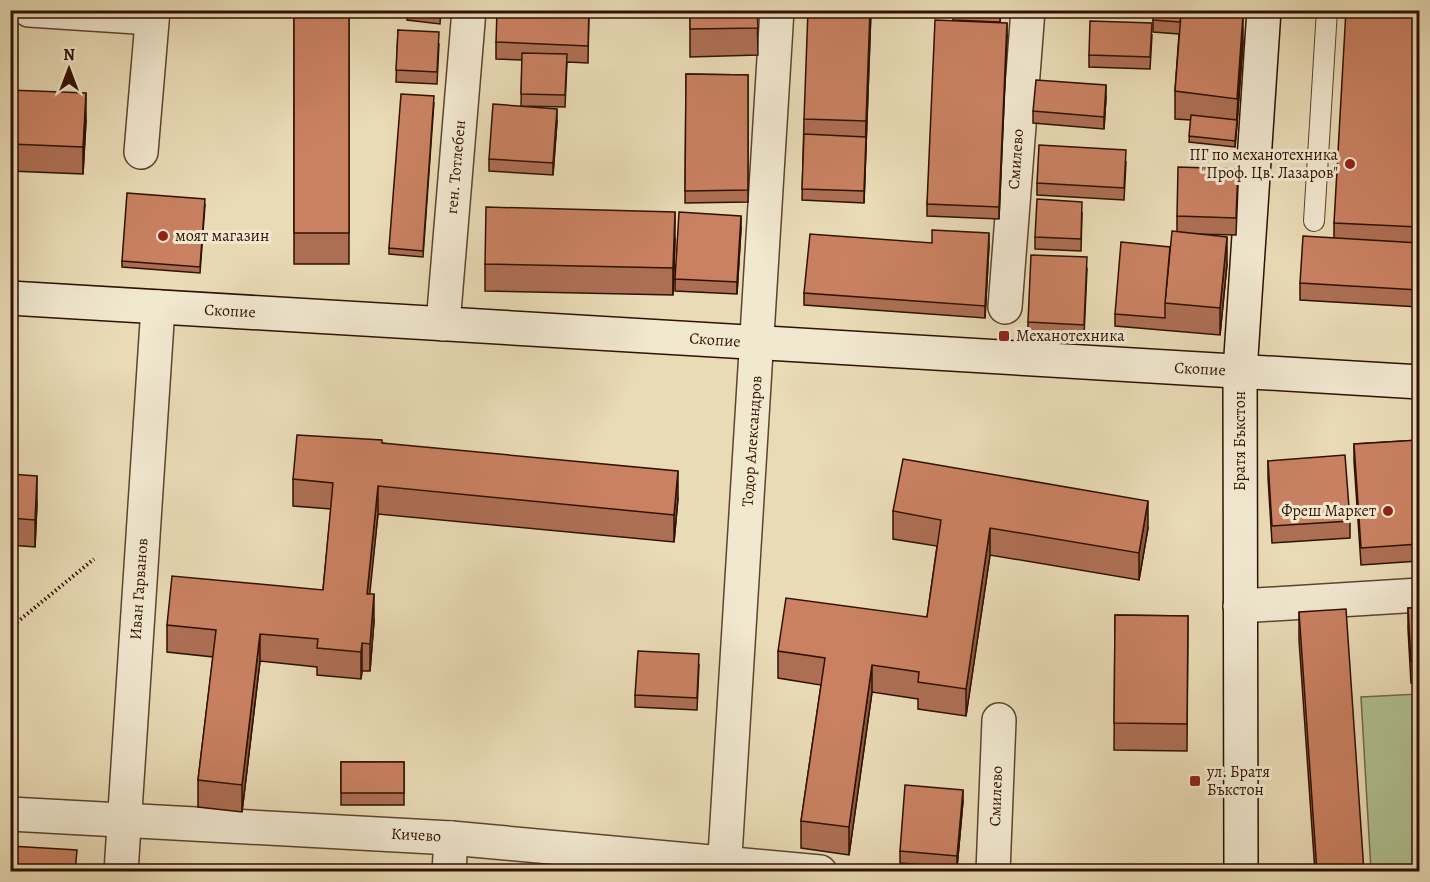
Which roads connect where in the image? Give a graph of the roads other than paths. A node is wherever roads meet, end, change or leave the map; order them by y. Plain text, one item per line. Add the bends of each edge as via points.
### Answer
1 (29, 10) edge
2 (469, 10) edge
3 (777, 10) edge
4 (1028, 10) edge
5 (1264, 10) edge
6 (1327, 10) edge
7 (153, 14) edge
8 (141, 152) dead end
9 (1314, 221) dead end
10 (10, 298) edge
11 (158, 307) junction
12 (1005, 307) dead end
13 (443, 324) junction
14 (759, 343) junction
15 (1240, 371) junction
16 (1419, 382) edge
17 (1419, 595) edge
18 (1240, 606) junction
19 (999, 720) dead end
20 (10, 814) edge
21 (124, 818) junction
22 (452, 838) junction
23 (724, 868) edge
24 (121, 872) edge
25 (449, 872) edge
26 (820, 872) edge
27 (993, 872) edge
28 (1241, 872) edge

1 - 7 street
2 - 13 street, ген. Тотлебен
3 - 14 street, Тодор Александров
4 - 12 street, Смилево
5 - 15 street, Братя Бъкстон
6 - 9 lane
7 - 8 street
10 - 11 street, Скопие
11 - 13 street, Скопие
11 - 21 street, Иван Гарванов
13 - 14 street, Скопие
14 - 15 street, Скопие
14 - 23 street, Тодор Александров
15 - 16 street, Скопие
15 - 18 street, Братя Бъкстон
17 - 18 street
18 - 28 street, Братя Бъкстон
19 - 27 street, Смилево
20 - 21 street, Кичево
21 - 22 street, Кичево
21 - 24 street, Иван Гарванов
22 - 23 street, Кичево
22 - 25 street
23 - 26 street, Кичево

